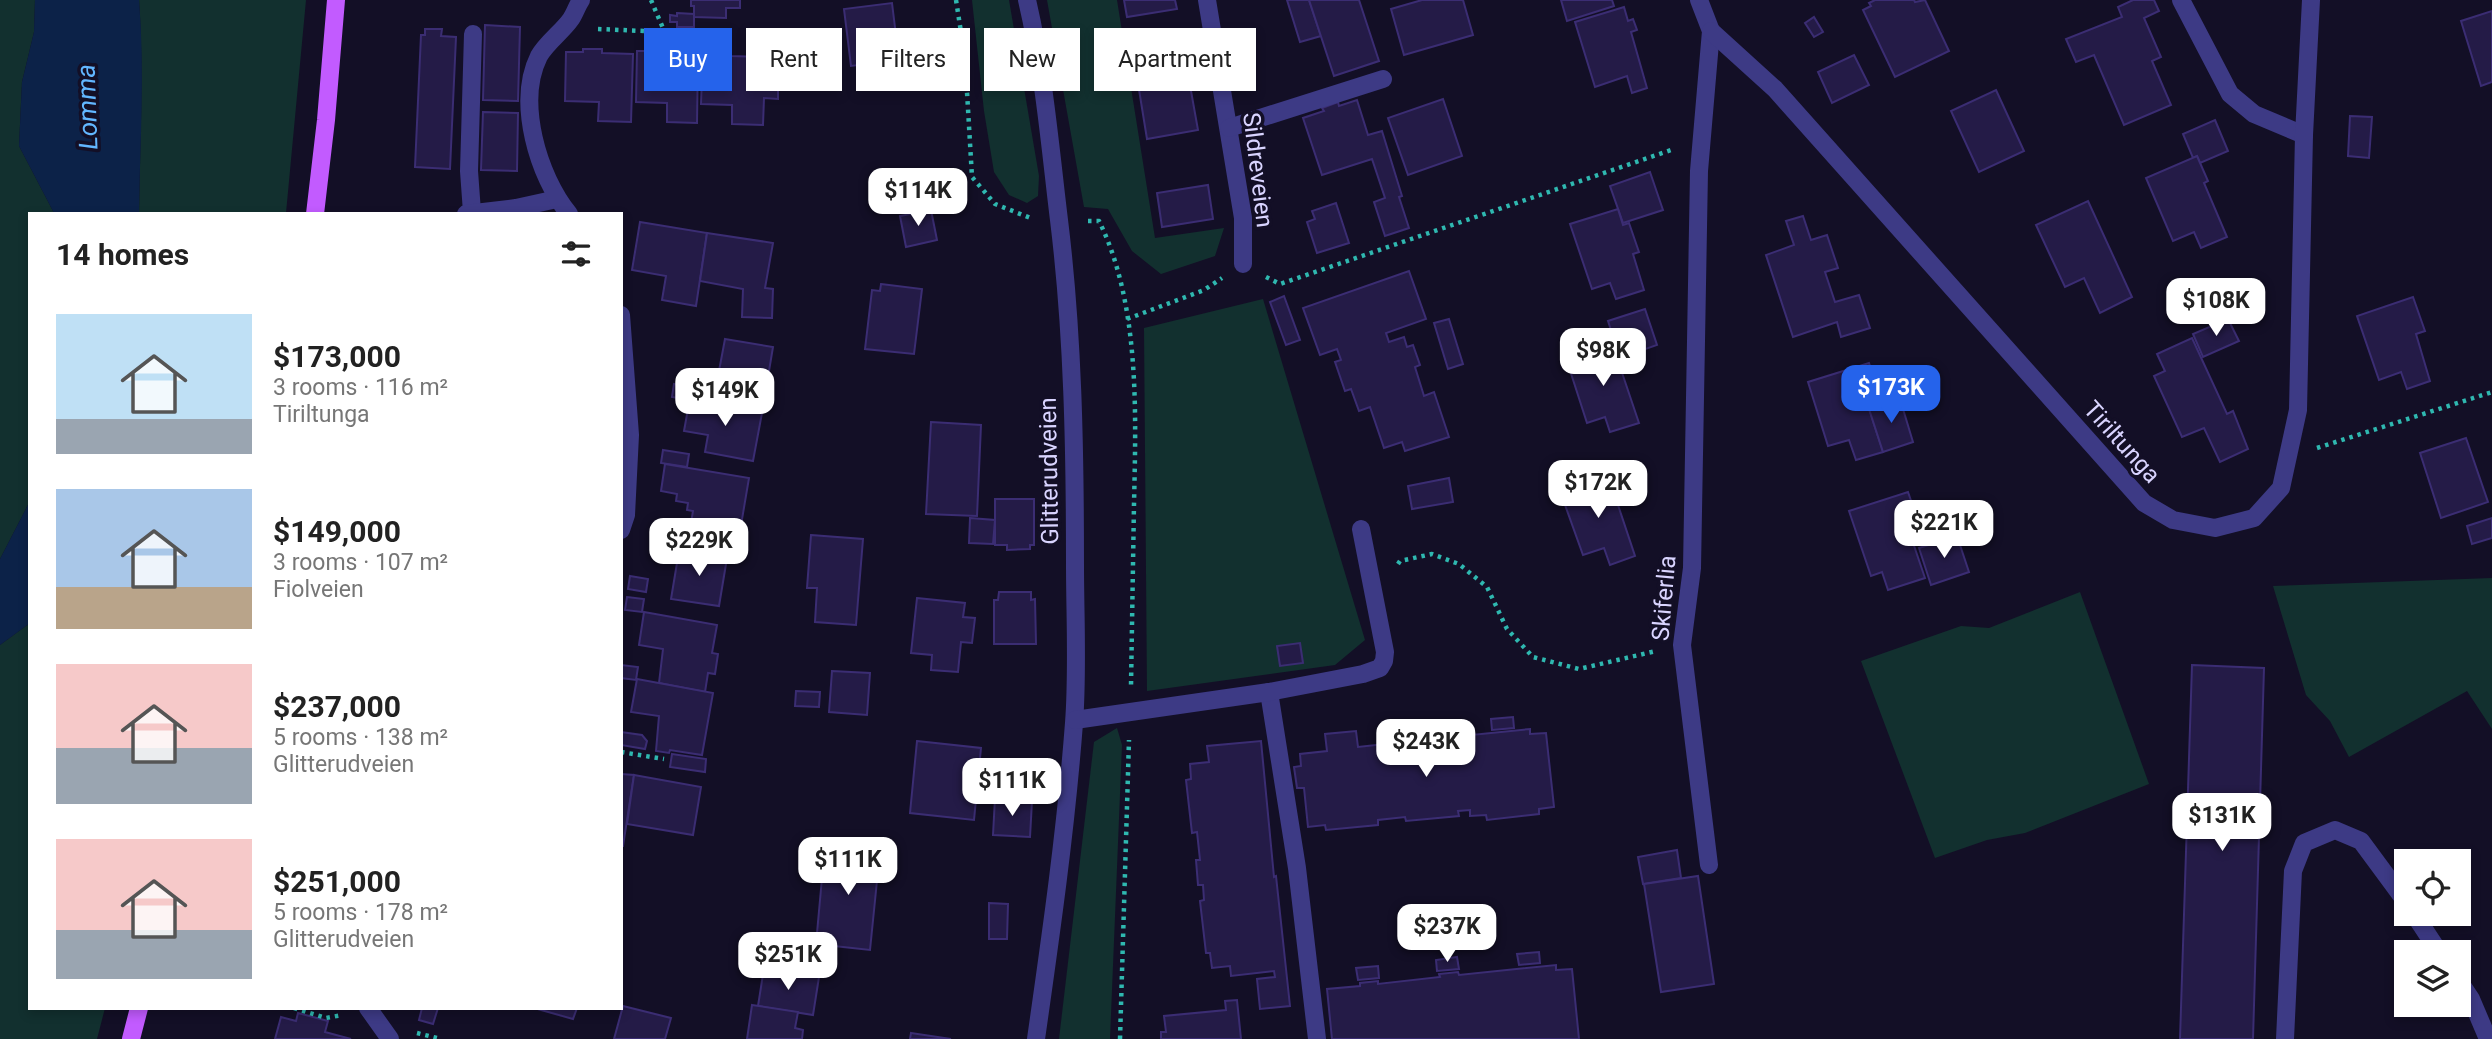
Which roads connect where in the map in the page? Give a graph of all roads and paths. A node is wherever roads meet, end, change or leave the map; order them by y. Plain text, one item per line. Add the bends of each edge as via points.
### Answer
1 (337, 0) edge
2 (580, 0) edge
3 (651, 0) edge
4 (957, 0) edge
5 (1027, 0) edge
6 (1207, 0) edge
7 (1699, 0) edge
8 (2181, 0) edge
9 (2311, 0) edge
10 (571, 19) junction
11 (663, 28) edge
12 (1711, 31) junction
13 (644, 32) edge
14 (473, 34) dead end
15 (1383, 79) dead end
16 (1229, 128) junction
17 (2304, 135) junction
18 (1700, 140) junction
19 (557, 199) junction
20 (315, 212) edge
21 (469, 212) edge
22 (478, 212) edge
23 (567, 212) edge
24 (1059, 220) junction
25 (1242, 264) junction
26 (1127, 319) junction
27 (623, 341) edge
28 (2492, 393) edge
29 (2289, 456) junction
30 (623, 522) edge
31 (1361, 529) dead end
32 (1373, 599) junction
33 (1682, 645) junction
34 (1269, 692) junction
35 (1130, 713) junction
36 (1074, 720) junction
37 (623, 752) edge
38 (664, 759) dead end
39 (1709, 865) dead end
40 (2394, 886) edge
41 (2471, 999) edge
42 (138, 1010) edge
43 (300, 1010) edge
44 (369, 1010) edge
45 (348, 1014) dead end
46 (131, 1039) edge
47 (390, 1039) edge
48 (1036, 1039) edge
49 (1119, 1039) edge
50 (1317, 1039) edge
51 (2286, 1039) edge
52 (2488, 1039) edge

1 - 20 main road
2 - 10 street
3 - 11 path
4 - 24 path via 972,177 995,204 1029,219
5 - 24 street, Glitterudveien via 1051,133
6 - 16 street, Sildreveien
7 - 12 street, Skiferlia
8 - 17 street via 2230,94 2253,114
9 - 17 street, Tiriltunga
10 - 13 path via 589,28
10 - 19 street via 540,55 529,97 537,150
12 - 18 street, Skiferlia
12 - 29 street, Tiriltunga via 1775,89 2144,503 2173,520 2215,528 2254,518 2281,488
14 - 21 street
15 - 16 street
16 - 25 street, Sildreveien via 1243,218
17 - 29 street, Tiriltunga via 2298,410
18 - 25 path via 1280,284
18 - 33 street, Skiferlia via 1692,568
19 - 22 street
19 - 23 street
24 - 26 path via 1099,221 1113,249
24 - 36 street, Glitterudveien via 1070,335 1075,482
25 - 26 path via 1204,290
26 - 35 path via 1136,392
27 - 30 street via 630,435
28 - 29 path
31 - 32 street
32 - 33 path via 1400,561 1432,554 1459,564 1487,587 1507,629 1533,657 1579,669
32 - 34 street via 1385,652 1380,668
33 - 39 street, Skiferlia
34 - 35 street
34 - 50 street via 1297,868
35 - 36 street
35 - 49 path
36 - 48 street, Glitterudveien via 1056,901
37 - 38 path
40 - 51 street via 2361,841 2335,830 2304,843 2293,871
41 - 52 street
42 - 46 main road
43 - 45 path via 326,1018
44 - 47 street

